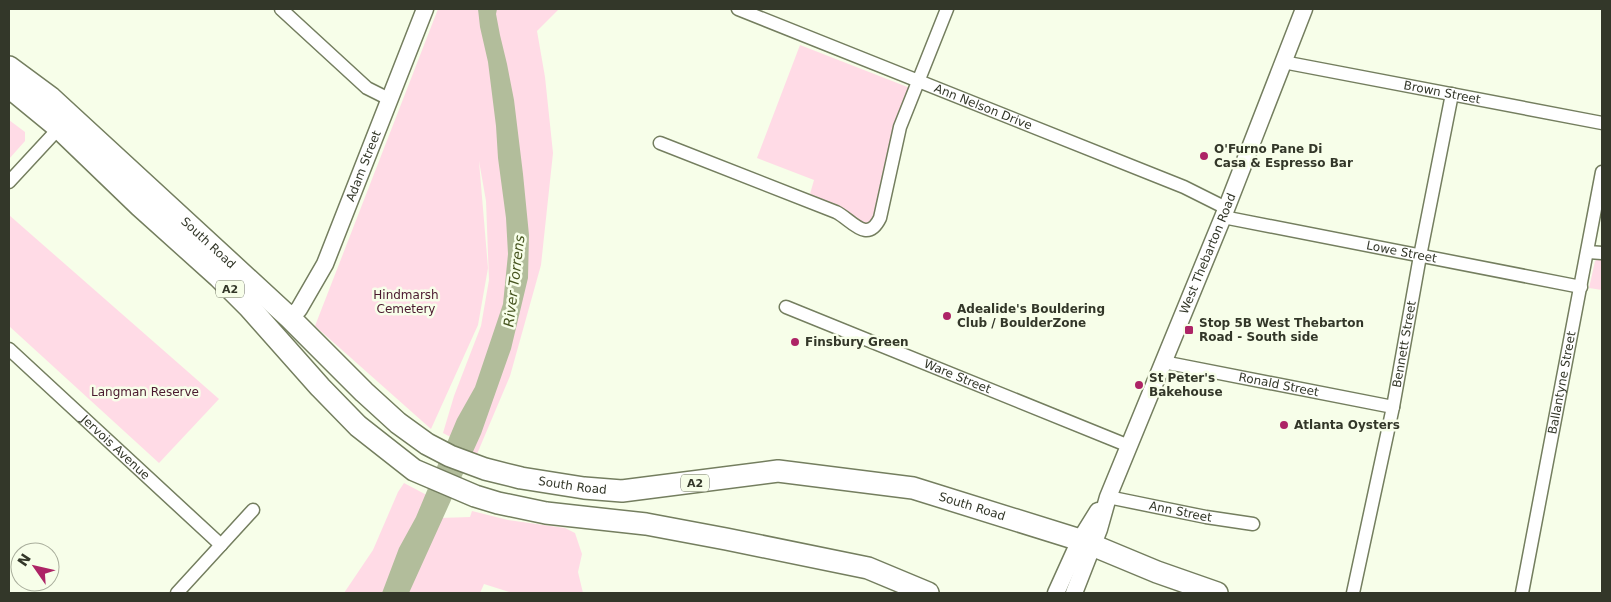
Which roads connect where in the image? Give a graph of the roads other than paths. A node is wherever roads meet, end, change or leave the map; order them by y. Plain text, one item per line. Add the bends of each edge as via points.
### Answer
1 (281, 9) edge
2 (425, 9) edge
3 (738, 9) edge
4 (947, 9) edge
5 (1304, 9) edge
6 (1283, 62) junction
7 (9, 68) edge
8 (918, 81) junction
9 (9, 87) edge
10 (1452, 94) junction
11 (389, 99) junction
12 (1602, 122) edge
13 (59, 128) junction
14 (660, 143) dead end
15 (1602, 172) edge
16 (9, 182) edge
17 (1225, 213) junction
18 (1588, 252) junction
19 (1602, 253) edge
20 (1420, 256) junction
21 (1581, 287) junction
22 (786, 307) dead end
23 (290, 318) junction
24 (9, 349) edge
25 (1163, 362) junction
26 (1392, 407) junction
27 (1129, 446) junction
28 (1108, 497) junction
29 (253, 510) dead end
30 (1253, 524) dead end
31 (1087, 543) junction
32 (221, 546) junction
33 (177, 593) edge
34 (928, 593) edge
35 (1056, 593) edge
36 (1074, 593) edge
37 (1217, 593) edge
38 (1352, 593) edge
39 (1522, 593) edge

1 - 11 street via 367,88
2 - 11 street, Adam Street
3 - 8 street, Ann Nelson Drive
4 - 8 street
5 - 6 street, West Thebarton Road
6 - 10 street, Brown Street
6 - 17 street, West Thebarton Road
7 - 23 highway, South Road / A2 via 51,98
8 - 14 street via 900,127 880,218 867,230 858,228 846,216
8 - 17 street, Ann Nelson Drive via 1184,187
9 - 13 highway, South Road / A2
10 - 12 street, Brown Street
10 - 20 street, Bennett Street
11 - 23 street, Adam Street via 325,264 299,309
13 - 16 street
13 - 34 highway, South Road / A2 via 219,277 358,426 414,470 498,503 546,513 646,524 726,538 868,568
15 - 18 street, Ballantyne Street
17 - 20 street, Lowe Street
17 - 25 street, West Thebarton Road
18 - 19 street
18 - 21 street, Ballantyne Street
20 - 21 street, Lowe Street
20 - 26 street, Bennett Street
21 - 39 street, Ballantyne Street
22 - 27 street, Ware Street
23 - 31 highway, South Road / A2 via 398,422 427,444 479,467 521,478 622,492 778,471 913,488
24 - 32 street, Jervois Avenue
25 - 26 street, Ronald Street
25 - 27 street, West Thebarton Road
26 - 38 street, Bennett Street
27 - 28 street, West Thebarton Road
28 - 30 street, Ann Street via 1206,518
28 - 31 street, West Thebarton Road
29 - 32 street
31 - 35 street, West Thebarton Road
31 - 36 street, West Thebarton Road
31 - 37 highway, South Road / A2
32 - 33 street

